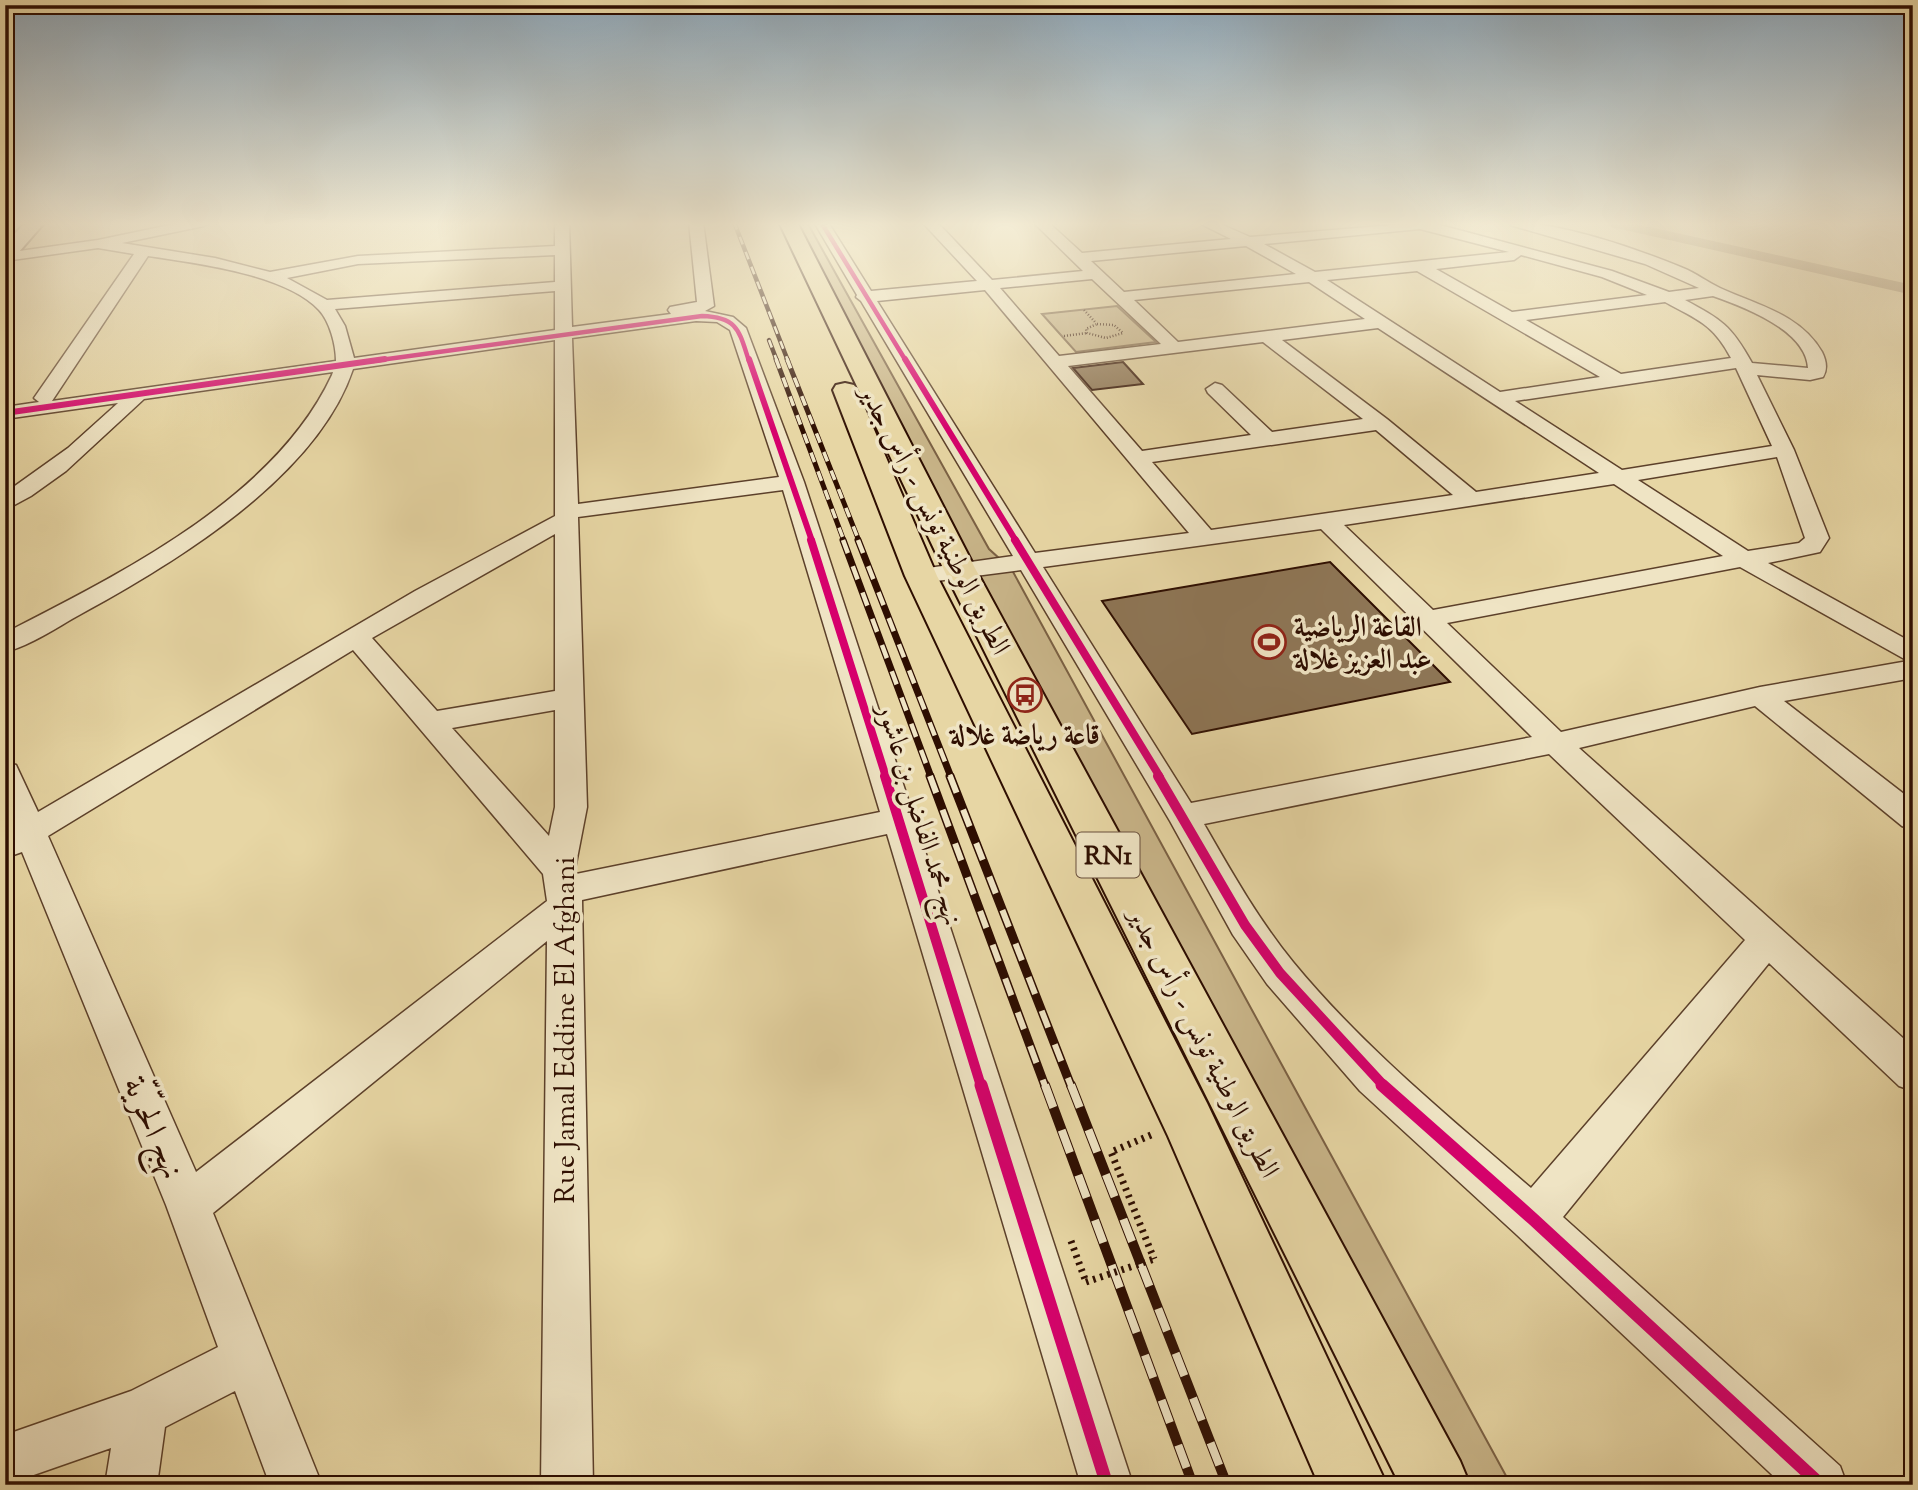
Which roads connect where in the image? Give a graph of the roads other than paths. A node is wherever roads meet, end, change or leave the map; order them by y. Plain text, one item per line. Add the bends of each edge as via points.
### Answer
1 (117, 292) edge
2 (303, 292) edge
3 (494, 292) edge
4 (564, 292) edge
5 (704, 292) edge
6 (801, 292) edge
7 (818, 292) edge
8 (861, 292) edge
9 (921, 292) edge
10 (995, 292) edge
11 (1115, 292) edge
12 (1173, 292) edge
13 (1335, 292) edge
14 (1466, 292) edge
15 (1654, 292) edge
16 (1710, 292) edge
17 (1715, 292) edge
18 (864, 297) junction
19 (1121, 297) junction
20 (1668, 297) junction
21 (324, 305) junction
22 (1511, 317) junction
23 (1384, 322) junction
24 (564, 329) junction
25 (1265, 335) junction
26 (1172, 346) junction
27 (345, 361) junction
28 (1054, 362) junction
29 (1744, 365) junction
30 (1616, 379) junction
31 (1215, 389) dead end
32 (138, 394) junction
33 (44, 398) junction
34 (1496, 398) junction
35 (5, 403) edge
36 (5, 412) edge
37 (1380, 423) junction
38 (1268, 440) junction
39 (1784, 450) junction
40 (1135, 458) junction
41 (1618, 477) junction
42 (793, 482) junction
43 (1471, 499) junction
44 (5, 503) edge
45 (567, 515) junction
46 (1326, 521) junction
47 (1206, 538) junction
48 (1744, 559) junction
49 (1026, 562) junction
50 (941, 573) junction
51 (1429, 619) junction
52 (356, 637) junction
53 (5, 644) edge
54 (1913, 654) edge
55 (1913, 669) edge
56 (1760, 696) junction
57 (569, 698) junction
58 (430, 722) junction
59 (1555, 743) junction
60 (5, 773) edge
61 (1183, 816) junction
62 (1913, 817) edge
63 (898, 820) junction
64 (17, 839) edge
65 (562, 888) junction
66 (1768, 939) junction
67 (1913, 1073) edge
68 (188, 1205) junction
69 (1533, 1219) junction
70 (245, 1359) junction
71 (142, 1412) junction
72 (5, 1461) edge
73 (131, 1485) edge
74 (296, 1485) edge
75 (566, 1485) edge
76 (1107, 1485) edge
77 (1353, 1485) edge
78 (1436, 1485) edge
79 (1821, 1485) edge

1 - 33 street
2 - 21 street
3 - 21 street
4 - 24 street, Rue Jamal Eddine El Afghani
5 - 24 street via 706,306
6 - 50 highway, الطريق الوطنية تونس - رأس جدير / RN1 via 858,419
7 - 50 highway, الطريق الوطنية تونس - رأس جدير / RN1
8 - 18 street
9 - 18 street
10 - 28 street
11 - 19 street
12 - 19 street
13 - 23 street
14 - 22 street
15 - 20 street
16 - 20 street
17 - 29 street via 1762,311 1796,332 1808,342 1818,369 1799,374
18 - 49 street
19 - 26 street
20 - 22 street
20 - 29 street via 1715,323
21 - 27 street via 338,328
22 - 30 street
23 - 25 street
23 - 34 street
24 - 27 street
24 - 42 street, نهج محمد الفاضل بن عاشور via 689,316 733,322
24 - 45 street, Rue Jamal Eddine El Afghani
25 - 26 street
25 - 37 street
26 - 28 street
27 - 32 street
27 - 33 street
27 - 53 street via 320,417 254,487 174,546
28 - 40 street
29 - 30 street
29 - 39 street
30 - 34 street
31 - 38 street
32 - 36 street
32 - 44 street via 81,449
33 - 35 street
34 - 41 street
37 - 38 street
37 - 43 street
38 - 40 street
39 - 41 street
39 - 48 street via 1816,543 1802,550
40 - 47 street
41 - 43 street
41 - 48 street
42 - 45 street
42 - 63 street, نهج محمد الفاضل بن عاشور
43 - 46 street
45 - 52 street
45 - 57 street, Rue Jamal Eddine El Afghani
46 - 47 street
46 - 51 street
47 - 49 street
48 - 51 street
48 - 54 street
49 - 50 street
49 - 61 street
50 - 77 highway, الطريق الوطنية تونس - رأس جدير / RN1
50 - 78 highway, الطريق الوطنية تونس - رأس جدير / RN1
51 - 59 street
52 - 58 street
52 - 64 street
55 - 56 street
56 - 59 street
56 - 62 street
57 - 58 street
57 - 65 street, Rue Jamal Eddine El Afghani via 571,807
58 - 65 street
59 - 61 street
59 - 66 street
60 - 64 street, نهج الحرّيّة
61 - 69 street via 1245,925 1313,1013 1374,1078
63 - 65 street
63 - 76 street, نهج محمد الفاضل بن عاشور
64 - 68 street, نهج الحرّيّة
65 - 68 street
65 - 75 street, Rue Jamal Eddine El Afghani
66 - 67 street
66 - 69 street
68 - 70 street, نهج الحرّيّة
69 - 79 street
70 - 71 street
70 - 74 street, نهج الحرّيّة
71 - 72 street
71 - 73 street

